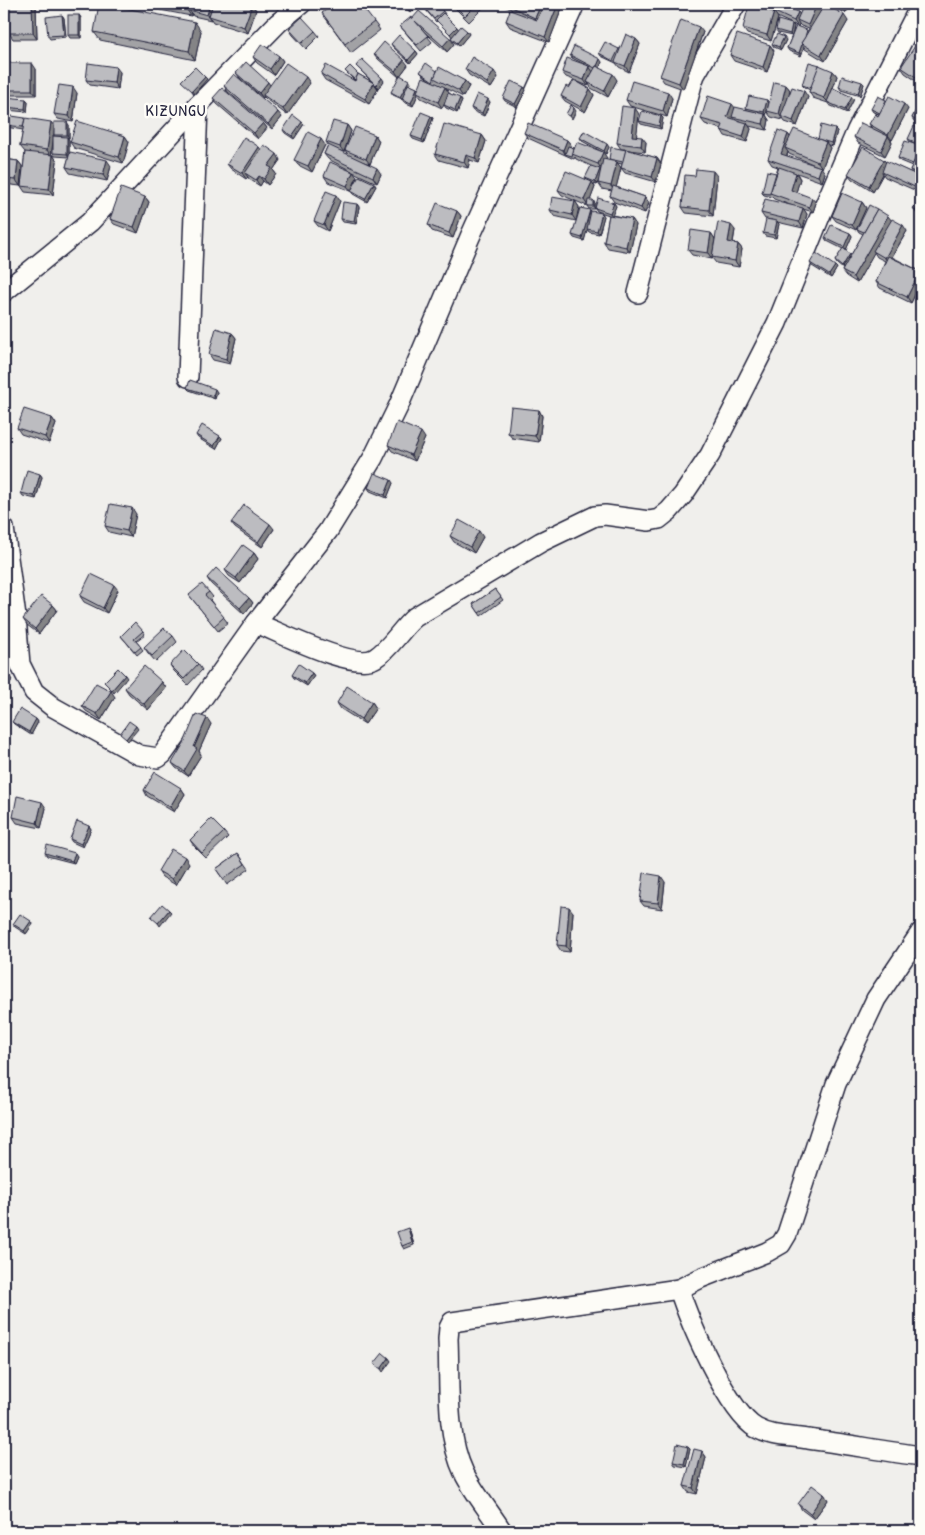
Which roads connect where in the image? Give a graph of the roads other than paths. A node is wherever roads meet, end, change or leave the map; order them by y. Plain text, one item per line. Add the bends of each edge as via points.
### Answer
1 (301, 4) edge
2 (573, 4) edge
3 (736, 4) edge
4 (921, 4) edge
5 (198, 104) junction
6 (4, 292) edge
7 (638, 294) dead end
8 (188, 377) dead end
9 (4, 528) edge
10 (256, 623) junction
11 (921, 932) edge
12 (679, 1289) junction
13 (921, 1456) edge
14 (502, 1531) edge

1 - 5 street
2 - 10 street via 373,458 328,532
3 - 7 street via 692,84
4 - 10 street via 857,130 777,323 739,400 710,456 663,517 649,521 599,515 550,538 415,618 373,660 350,660 331,655
5 - 6 street via 90,222
5 - 8 street
9 - 10 street via 20,664 34,692 139,755 158,758 163,754
11 - 12 street via 876,999 836,1084 781,1244
12 - 13 street via 692,1325 735,1408 753,1427 768,1434
12 - 14 street via 452,1322 448,1339 451,1435 464,1474

